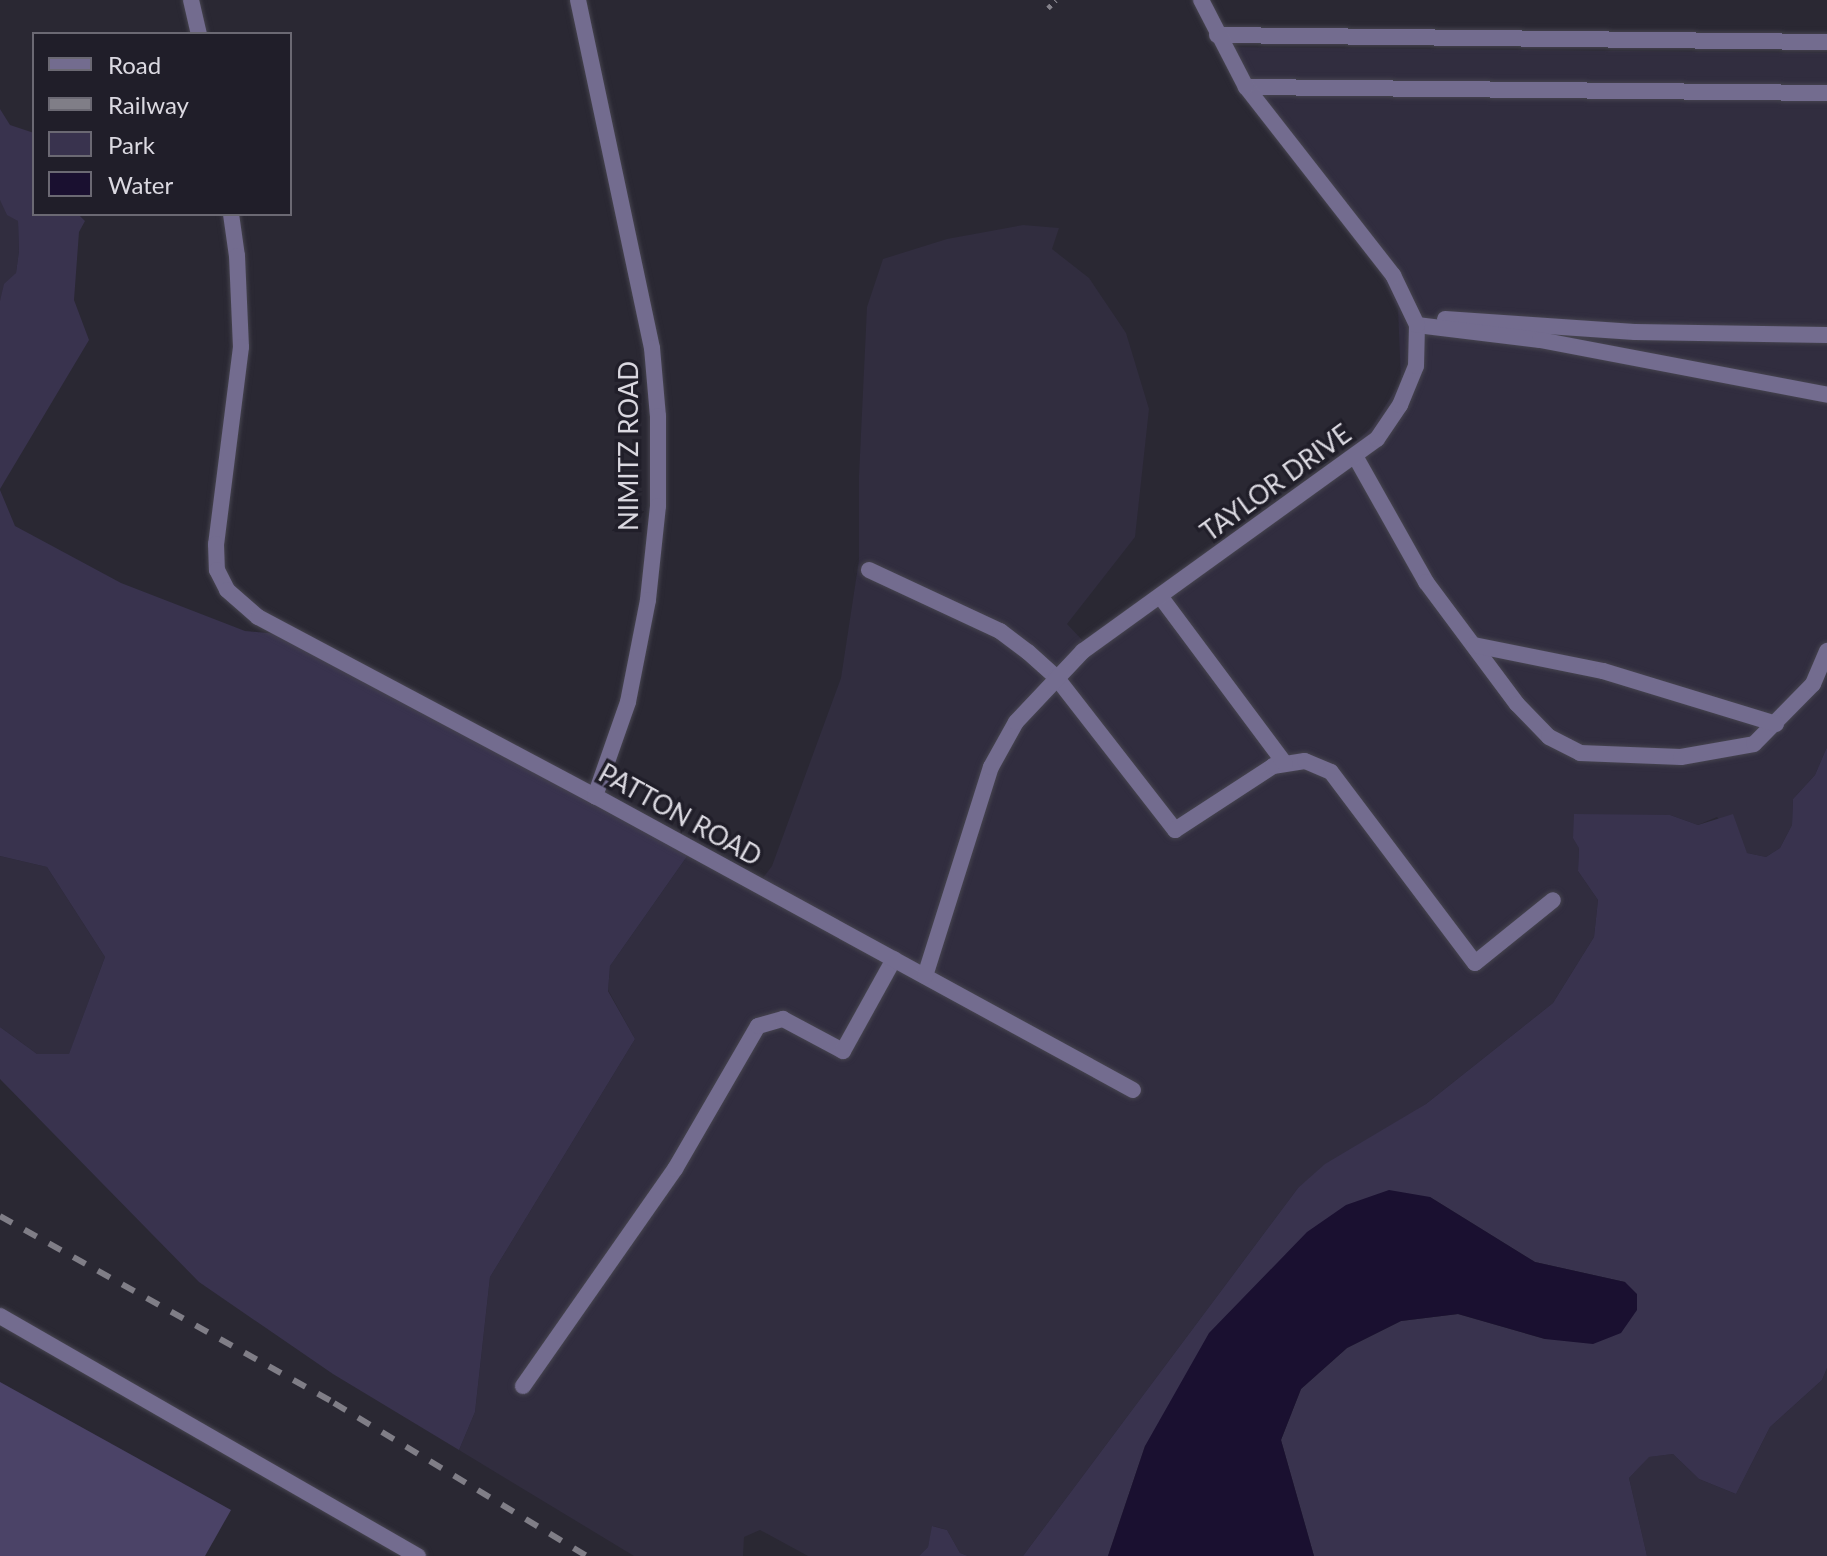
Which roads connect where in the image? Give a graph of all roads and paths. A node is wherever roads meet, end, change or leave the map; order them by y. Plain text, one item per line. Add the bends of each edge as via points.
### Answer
1 (191, 0) edge
2 (578, 0) edge
3 (1056, 0) edge
4 (1201, 0) edge
5 (1048, 8) dead end
6 (199, 32) edge
7 (1217, 35) junction
8 (1827, 42) edge
9 (1246, 87) junction
10 (1827, 93) edge
11 (231, 216) edge
12 (1415, 321) junction
13 (1827, 335) edge
14 (1827, 395) edge
15 (1355, 456) junction
16 (869, 570) dead end
17 (1160, 596) junction
18 (1474, 645) junction
19 (1827, 651) edge
20 (1056, 677) junction
21 (1776, 724) junction
22 (1285, 764) junction
23 (595, 796) junction
24 (1553, 900) dead end
25 (894, 959) junction
26 (925, 976) junction
27 (1133, 1090) dead end
28 (0, 1316) edge
29 (523, 1386) dead end
30 (418, 1556) edge

1 - 6 street
2 - 23 street, NIMITZ ROAD via 652,348 658,416 658,506 648,600 628,702
3 - 5 path
4 - 7 street, TAYLOR DRIVE
7 - 8 street
7 - 9 street, TAYLOR DRIVE
9 - 10 street
9 - 12 street, TAYLOR DRIVE via 1393,275
11 - 23 street, PATTON ROAD via 241,347 216,544 217,570 227,590 258,617
12 - 13 street
12 - 14 street
12 - 15 street, TAYLOR DRIVE via 1416,366 1400,405 1377,439
15 - 17 street, TAYLOR DRIVE
15 - 18 street via 1426,582
16 - 20 street via 1000,631
17 - 20 street, TAYLOR DRIVE
17 - 22 street
18 - 21 street via 1603,671
18 - 21 street via 1549,737 1580,753 1681,757 1754,744
19 - 21 street via 1813,684
20 - 22 street via 1175,830 1273,766
20 - 26 street, TAYLOR DRIVE via 1016,722 991,767
22 - 24 street via 1305,761 1331,772 1475,963
23 - 25 street, PATTON ROAD
25 - 26 street, PATTON ROAD
25 - 29 street via 843,1051 783,1019 758,1026 675,1169
26 - 27 street, PATTON ROAD
28 - 30 street

